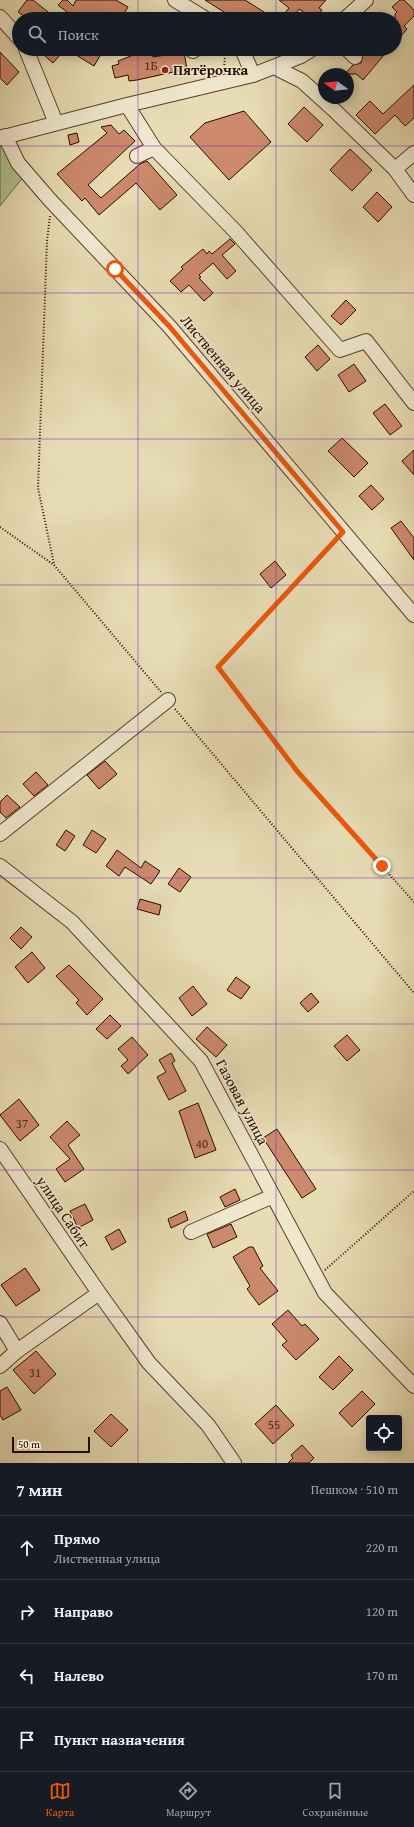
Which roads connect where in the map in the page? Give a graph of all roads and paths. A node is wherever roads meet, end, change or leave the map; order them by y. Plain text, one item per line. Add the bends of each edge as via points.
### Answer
1 (175, 0) edge
2 (366, 0) edge
3 (195, 12) edge
4 (352, 12) edge
5 (0, 17) edge
6 (12, 30) edge
7 (29, 56) edge
8 (245, 56) edge
9 (301, 56) edge
10 (274, 67) junction
11 (253, 75) junction
12 (127, 105) junction
13 (56, 123) junction
14 (3, 137) edge
15 (154, 148) junction
16 (414, 153) edge
17 (136, 156) dead end
18 (395, 169) junction
19 (414, 195) edge
20 (50, 200) junction
21 (414, 403) edge
22 (0, 527) edge
23 (343, 532) junction
24 (54, 565) junction
25 (414, 615) edge
26 (168, 700) junction
27 (0, 834) edge
28 (0, 866) edge
29 (414, 902) edge
30 (414, 993) edge
31 (0, 1149) edge
32 (414, 1191) edge
33 (273, 1196) junction
34 (191, 1232) dead end
35 (317, 1278) junction
36 (99, 1293) junction
37 (0, 1323) edge
38 (17, 1351) junction
39 (0, 1366) edge
40 (414, 1386) edge
41 (234, 1463) edge

1 - 3 street
2 - 4 street
5 - 6 street
7 - 13 street
8 - 11 street
9 - 10 street
10 - 11 street
10 - 18 street via 302,81
11 - 12 street
12 - 13 street
12 - 15 street
13 - 14 street
14 - 20 street, Лиственная улица via 18,163
15 - 17 street
15 - 21 street via 235,231 340,350 366,341
16 - 18 street
18 - 19 street
20 - 23 street, Лиственная улица via 169,326
20 - 24 path via 52,207 47,241 38,488
22 - 24 path
23 - 25 street, Лиственная улица
23 - 29 path via 218,667 297,771
24 - 26 path
26 - 27 street
26 - 30 path
28 - 33 street, Газовая улица via 72,922 200,1061
31 - 36 street, улица Сабит
32 - 35 path
33 - 34 street
33 - 35 street, Газовая улица
35 - 40 street, Газовая улица via 325,1293
36 - 38 street
36 - 41 street, улица Сабит via 150,1363 208,1425
37 - 38 street
38 - 39 street

